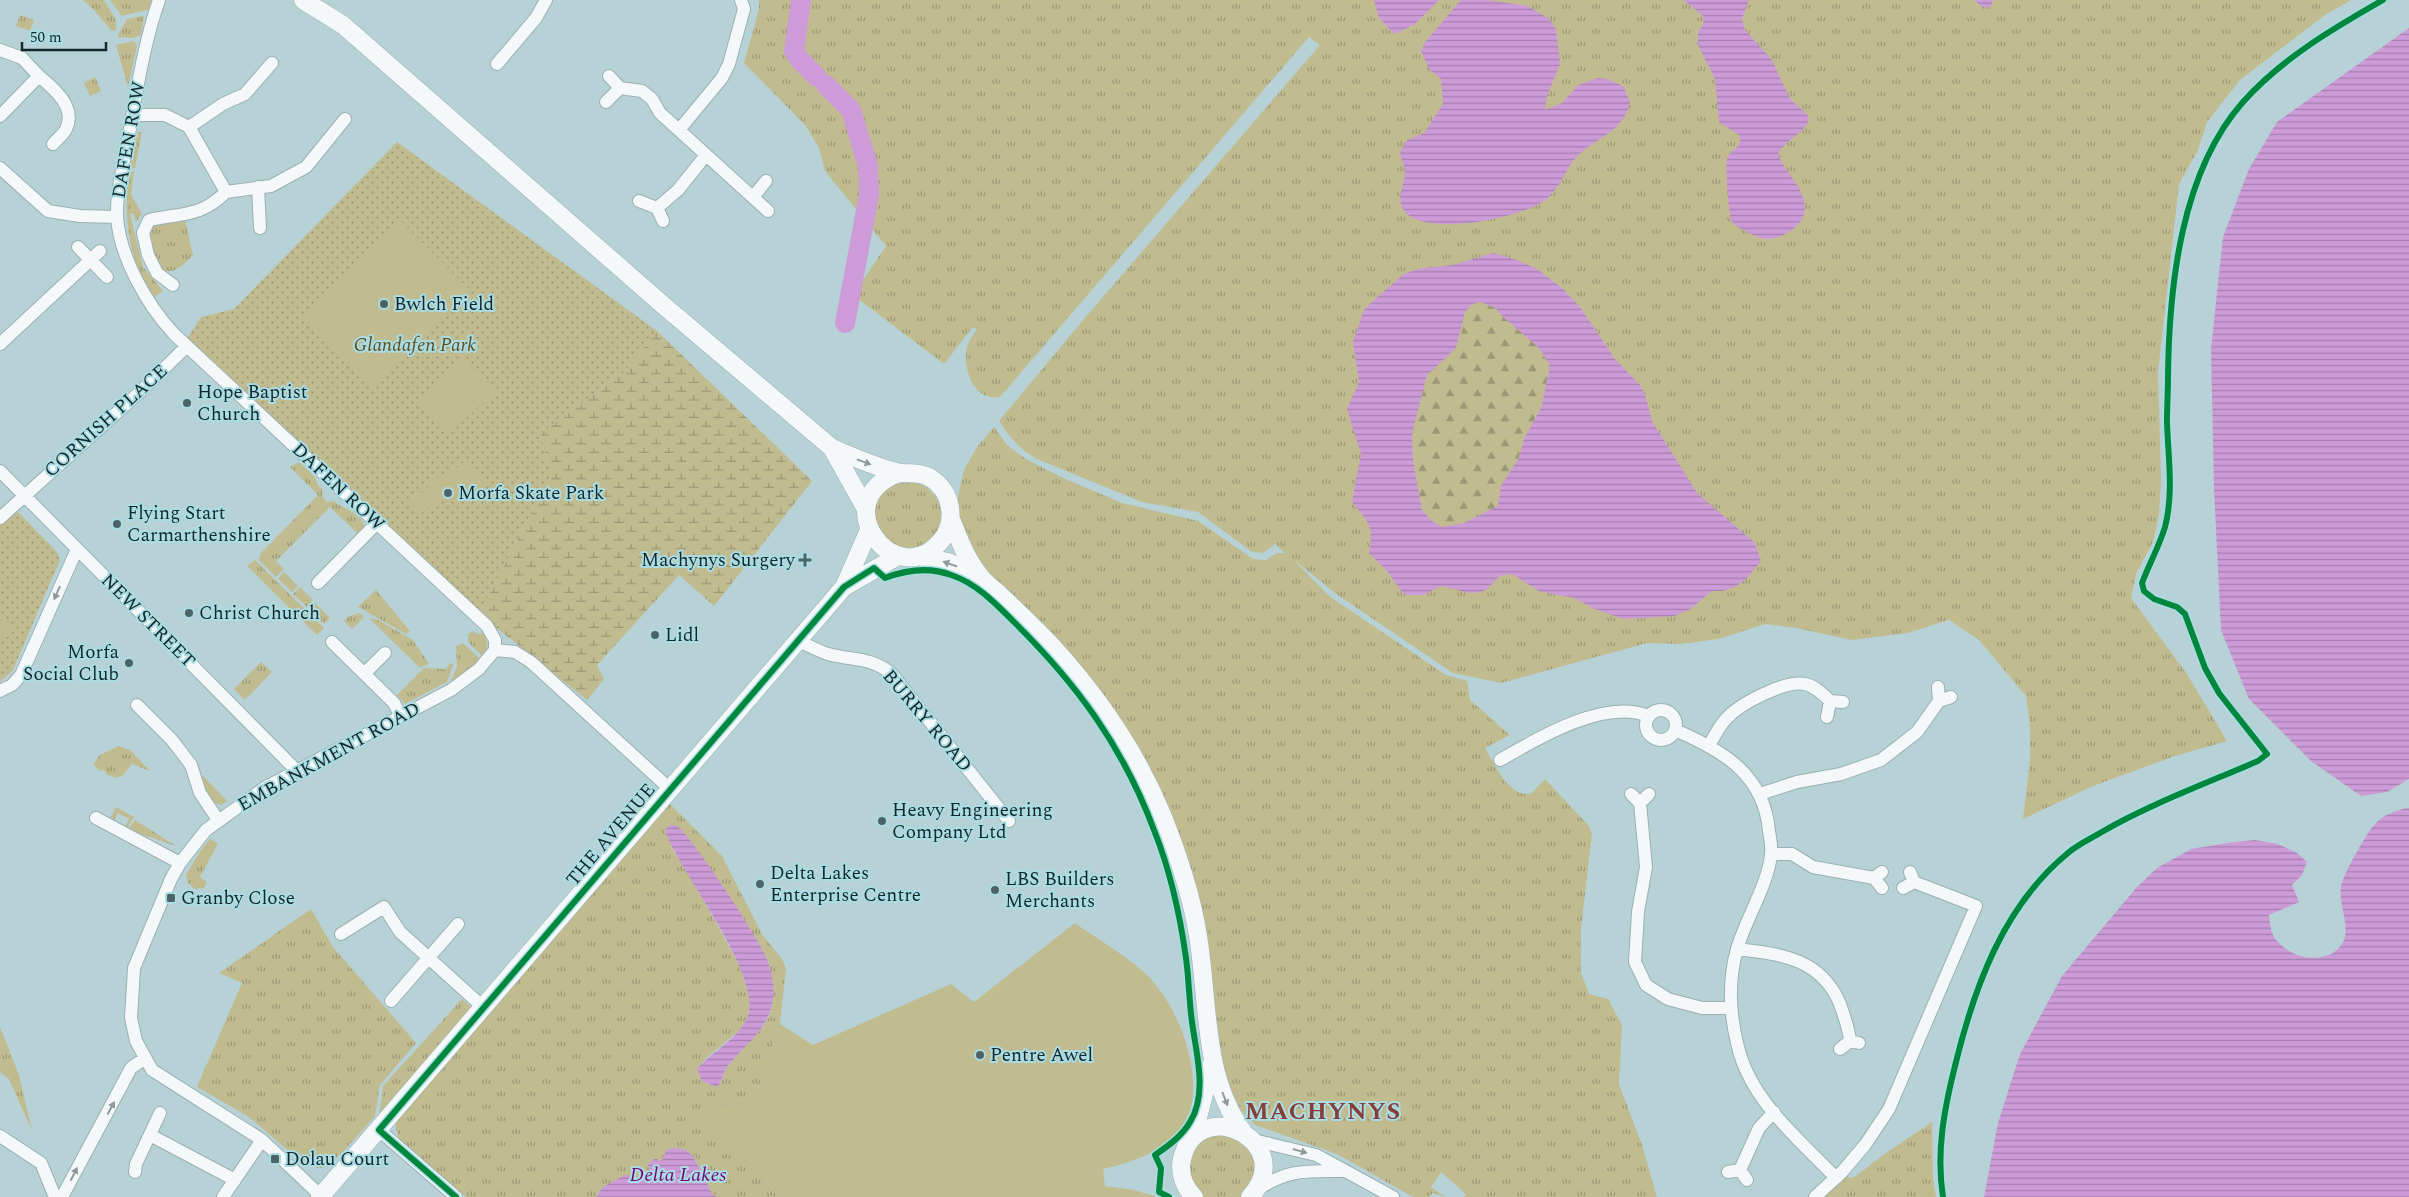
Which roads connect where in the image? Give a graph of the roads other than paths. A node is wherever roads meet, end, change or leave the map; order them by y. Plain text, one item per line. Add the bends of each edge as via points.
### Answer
1 (159, 0) edge
2 (303, 0) edge
3 (546, 0) edge
4 (741, 0) edge
5 (0, 50) edge
6 (272, 63) dead end
7 (497, 64) dead end
8 (39, 76) junction
9 (609, 76) dead end
10 (620, 88) junction
11 (606, 102) dead end
12 (132, 115) junction
13 (0, 116) edge
14 (345, 119) dead end
15 (189, 127) junction
16 (679, 130) junction
17 (53, 144) dead end
18 (706, 155) junction
19 (0, 168) edge
20 (10, 178) junction
21 (766, 181) dead end
22 (0, 187) edge
23 (258, 187) junction
24 (226, 192) junction
25 (753, 197) junction
26 (639, 201) dead end
27 (657, 208) junction
28 (768, 211) dead end
29 (117, 217) junction
30 (663, 222) dead end
31 (260, 228) dead end
32 (78, 248) dead end
33 (95, 256) junction
34 (107, 277) dead end
35 (173, 285) dead end
36 (0, 344) edge
37 (187, 346) junction
38 (832, 448) junction
39 (0, 471) edge
40 (898, 473) junction
41 (24, 495) junction
42 (866, 509) junction
43 (0, 518) edge
44 (951, 519) junction
45 (377, 523) junction
46 (869, 530) junction
47 (77, 549) junction
48 (898, 556) junction
49 (917, 556) junction
50 (980, 577) junction
51 (318, 583) dead end
52 (844, 587) junction
53 (798, 641) junction
54 (332, 642) dead end
55 (494, 650) junction
56 (385, 653) dead end
57 (365, 673) junction
58 (1938, 687) dead end
59 (0, 691) edge
60 (1830, 701) junction
61 (1843, 702) dead end
62 (137, 705) dead end
63 (1648, 716) junction
64 (1827, 716) dead end
65 (401, 717) junction
66 (1675, 730) junction
67 (1709, 745) junction
68 (1500, 760) dead end
69 (296, 770) junction
70 (670, 789) junction
71 (1760, 794) junction
72 (1640, 797) dead end
73 (96, 818) dead end
74 (218, 820) junction
75 (1009, 821) dead end
76 (1772, 854) junction
77 (180, 863) junction
78 (1879, 879) dead end
79 (1909, 881) dead end
80 (458, 924) dead end
81 (341, 934) dead end
82 (1737, 949) junction
83 (428, 958) junction
84 (391, 1001) dead end
85 (482, 1007) junction
86 (1731, 1008) junction
87 (1850, 1044) dead end
88 (144, 1059) junction
89 (1212, 1063) junction
90 (1774, 1112) junction
91 (160, 1113) dead end
92 (380, 1130) junction
93 (150, 1135) junction
94 (0, 1136) edge
95 (1248, 1136) junction
96 (1194, 1137) junction
97 (262, 1140) junction
98 (1345, 1171) junction
99 (135, 1172) dead end
100 (1738, 1174) dead end
101 (1836, 1178) junction
102 (235, 1180) junction
103 (1253, 1194) edge
104 (320, 1196) edge
105 (56, 1197) edge
106 (62, 1197) edge
107 (223, 1197) edge
108 (456, 1197) edge
109 (1194, 1197) edge
110 (1392, 1197) edge
111 (1815, 1197) edge

1 - 12 street, DAFEN ROW
2 - 38 main road via 343,26
3 - 7 street via 536,18
4 - 16 street via 744,8 729,64 722,78
5 - 8 street via 22,58
6 - 15 street via 245,94 223,104
8 - 13 street
8 - 17 street via 61,96 68,113 67,128
9 - 10 street
10 - 11 street
10 - 16 street via 642,91
12 - 15 street via 166,115
12 - 29 street, DAFEN ROW
14 - 23 street via 306,167 271,186
15 - 24 street
16 - 18 street
18 - 25 street
18 - 27 street via 678,190
19 - 20 street
20 - 22 street
20 - 29 street via 48,211
21 - 25 street
23 - 24 street
23 - 31 street
24 - 35 street via 200,212 149,220 143,233 148,255 157,273
25 - 28 street
26 - 27 street
27 - 30 street
29 - 37 street, DAFEN ROW via 126,253 143,293 158,316
32 - 33 street
33 - 34 street
33 - 36 street
37 - 41 street, CORNISH PLACE
37 - 45 street, DAFEN ROW
38 -> 40 main road
38 - 42 main road
39 - 41 street, NEW STREET
40 - 42 main road via 874,489
40 - 44 main road via 918,473 936,482 946,495
41 - 43 street, CORNISH PLACE
41 - 47 street, NEW STREET
42 - 46 main road
44 - 49 main road via 941,542
44 - 50 main road via 964,551
45 - 51 street
45 - 55 street, DAFEN ROW via 487,626 493,633
46 - 48 main road via 882,547
46 - 52 main road, THE AVENUE
47 -> 59 street via 20,675 12,685
47 - 69 street, NEW STREET
48 - 49 main road
48 - 52 main road, THE AVENUE
50 -> 49 main road via 948,562
50 - 89 main road via 1049,643 1089,689 1138,765 1184,875 1198,935
52 - 53 main road, THE AVENUE
53 - 70 main road, THE AVENUE
53 - 75 street, BURRY ROAD via 829,654 867,660 892,674
54 - 57 street
55 - 65 street, EMBANKMENT ROAD via 461,684
55 - 70 street via 515,652 531,662
56 - 57 street
57 - 65 street via 394,703
58 - 71 street via 1945,699 1917,732 1881,760 1841,774 1797,782
60 - 61 street
60 - 64 street
60 - 67 street via 1805,684 1782,687 1752,698 1726,718
62 - 74 street via 172,740 191,765 200,793
63 - 66 street via 1656,711 1670,713 1675,721
63 - 66 street via 1646,725 1652,737 1665,739
63 - 68 street via 1637,711 1621,711 1590,718 1557,730
65 - 69 street, EMBANKMENT ROAD
66 - 67 street
67 - 71 street via 1738,766
69 - 74 street, EMBANKMENT ROAD
70 - 85 main road, THE AVENUE
71 - 76 street
72 - 86 street via 1646,867 1638,912 1635,962 1646,985 1668,999 1702,1008
73 - 77 street
74 - 77 street, EMBANKMENT ROAD via 195,842
76 - 78 street via 1792,854 1813,867
76 - 82 street
77 - 88 street, EMBANKMENT ROAD via 134,968 131,1018
79 - 101 street via 1976,906 1889,1109 1865,1146
80 - 83 street
81 - 83 street via 384,907 400,932
82 - 86 street
82 - 87 street via 1773,953 1804,963 1825,978 1845,1016
83 - 84 street
83 - 85 street
85 - 92 main road, THE AVENUE
86 - 90 street via 1738,1047 1752,1084
88 - 97 street, EMBANKMENT ROAD via 152,1070 170,1083
106 -> 88 street via 132,1068
89 -> 95 main road via 1225,1101
89 - 96 main road
90 - 100 street via 1759,1128
90 - 101 street
91 - 93 street
92 - 104 main road, THE AVENUE
92 - 108 street
93 - 99 street
93 - 102 street
94 - 105 street via 41,1164
95 - 96 main road via 1231,1127 1219,1126
95 -> 98 street via 1316,1155
95 - 103 main road via 1260,1150 1263,1163 1260,1183
96 - 109 main road via 1184,1153 1181,1171
97 - 102 street
97 - 104 street, EMBANKMENT ROAD
98 - 103 street via 1289,1173
98 - 110 street
101 - 111 street
102 - 107 street

